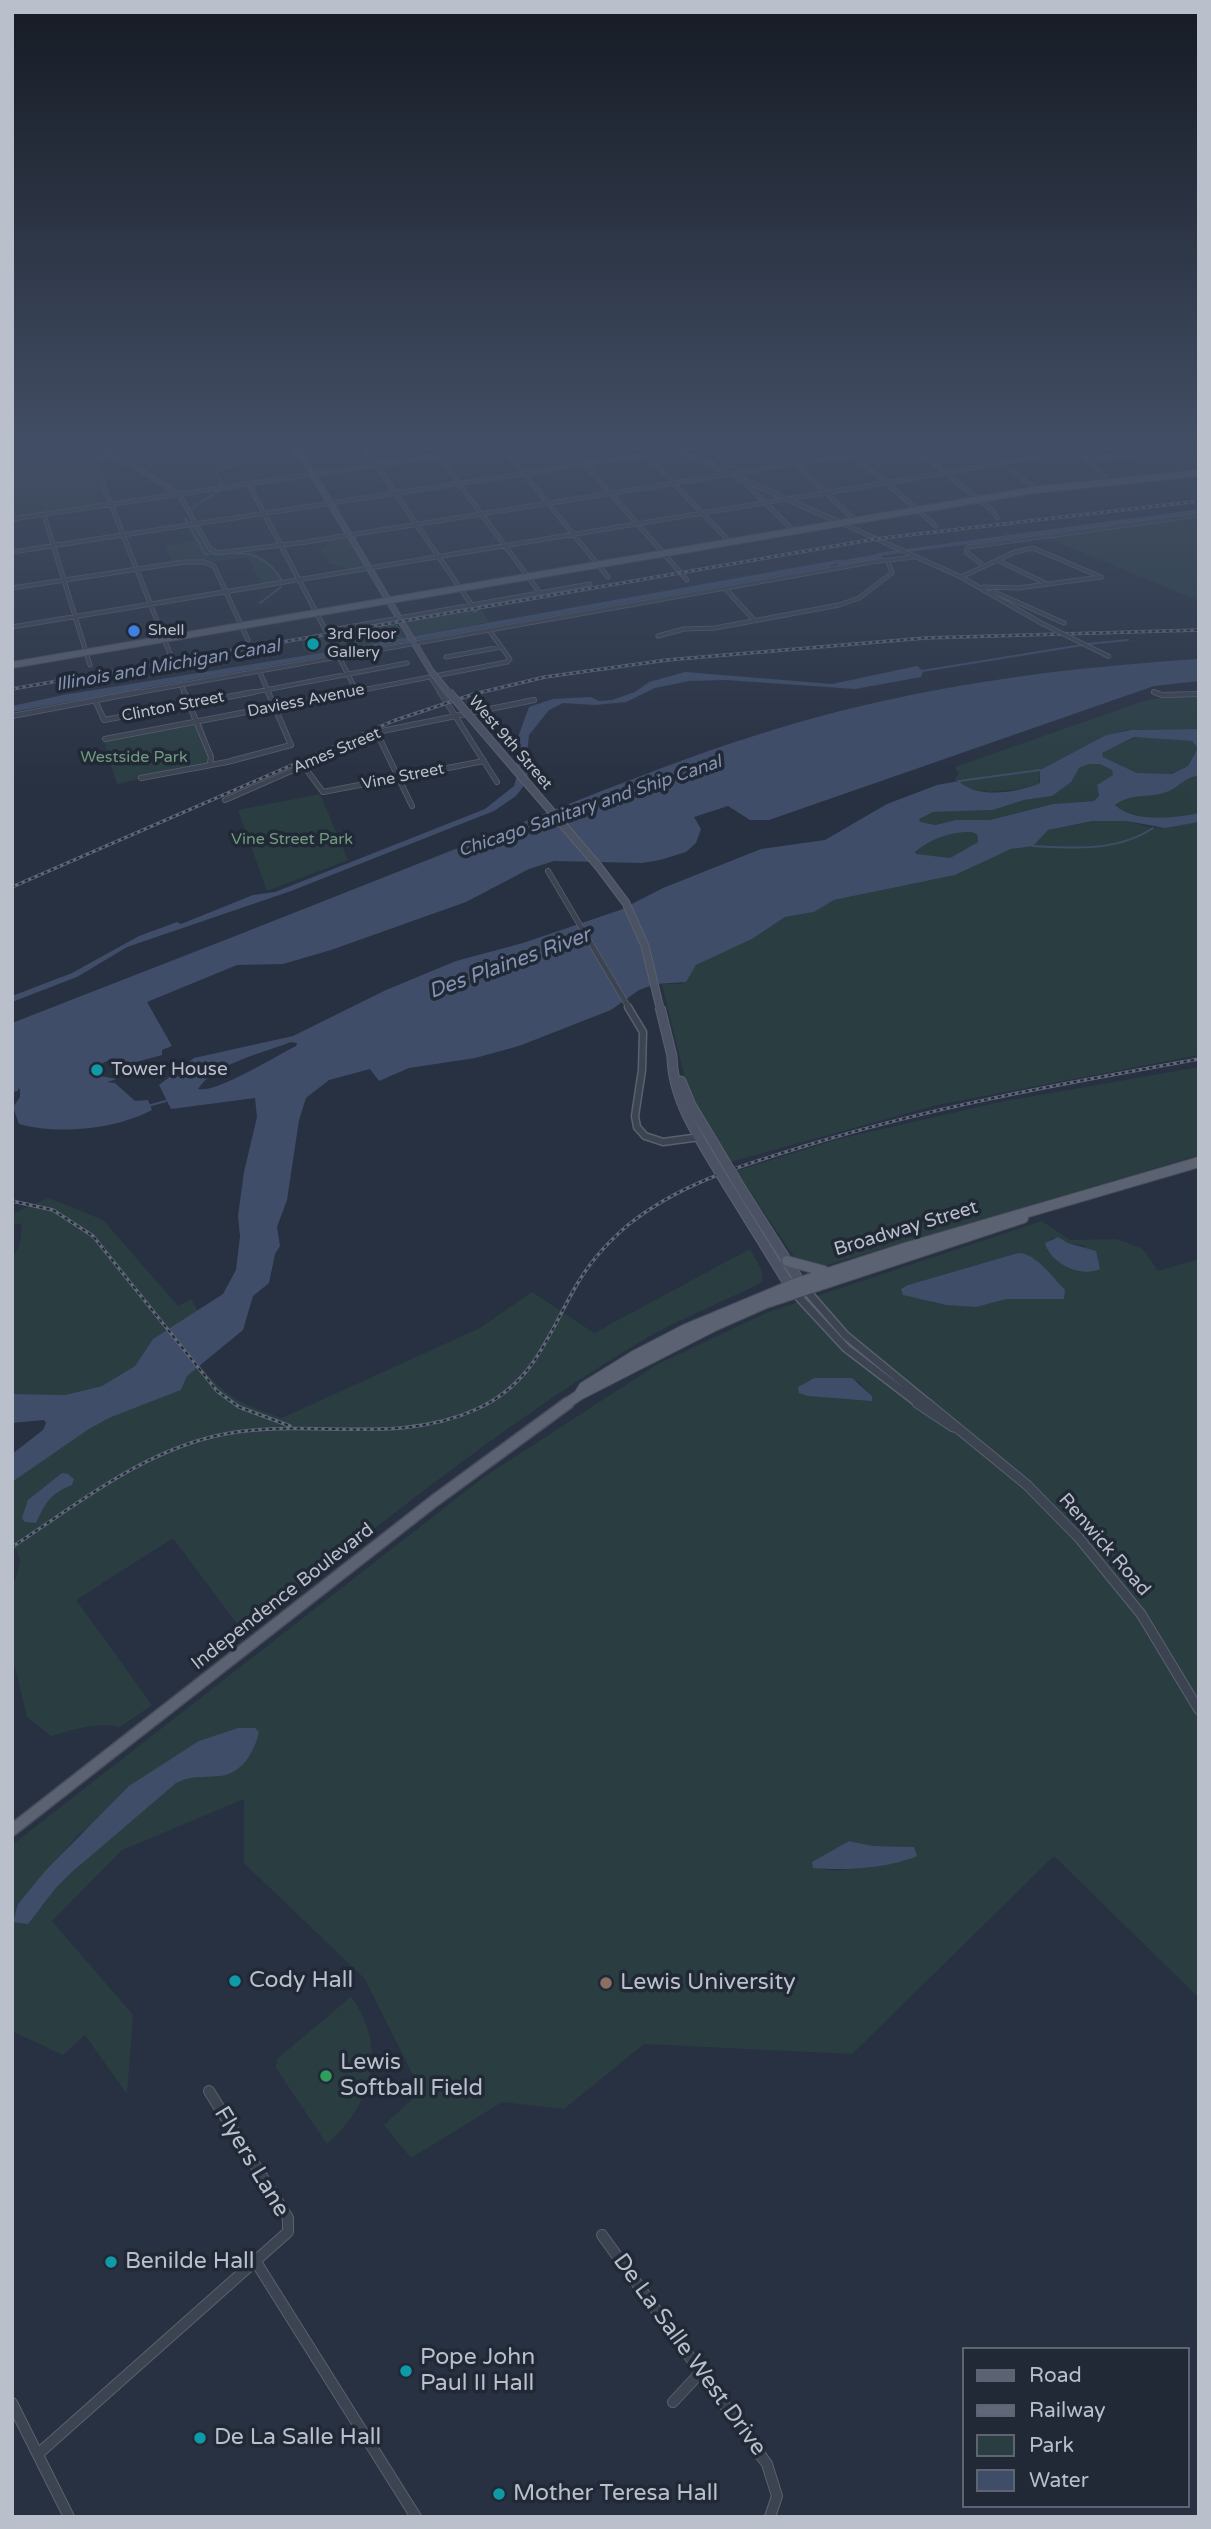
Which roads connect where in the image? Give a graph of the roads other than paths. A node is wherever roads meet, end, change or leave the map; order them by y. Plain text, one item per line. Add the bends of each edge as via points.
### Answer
1 (58, 561) edge
2 (135, 561) edge
3 (288, 561) edge
4 (364, 561) edge
5 (415, 561) edge
6 (441, 561) edge
7 (518, 561) edge
8 (595, 561) edge
9 (621, 561) edge
10 (672, 561) edge
11 (888, 561) joint
12 (924, 561) edge
13 (978, 561) edge
14 (994, 561) edge
15 (998, 561) edge
16 (1067, 561) edge
17 (598, 565) junction
18 (984, 566) junction
19 (138, 569) junction
20 (368, 569) junction
21 (530, 577) junction
22 (608, 577) dead end
23 (961, 577) junction
24 (64, 580) junction
25 (300, 580) junction
26 (687, 580) dead end
27 (590, 584) dead end
28 (1047, 584) junction
29 (974, 585) junction
30 (983, 587) junction
31 (12, 588) edge
32 (725, 588) junction
33 (459, 589) junction
34 (226, 592) junction
35 (540, 593) junction
36 (388, 601) junction
37 (152, 604) junction
38 (473, 607) junction
39 (317, 613) junction
40 (76, 617) junction
41 (398, 618) junction
42 (754, 620) junction
43 (1065, 623) dead end
44 (241, 626) junction
45 (12, 627) edge
46 (489, 631) junction
47 (658, 636) dead end
48 (165, 639) junction
49 (248, 640) dead end
50 (414, 645) junction
51 (501, 647) junction
52 (86, 652) junction
53 (340, 657) junction
54 (446, 657) dead end
55 (1110, 657) dead end
56 (407, 663) dead end
57 (12, 665) edge
58 (90, 665) dead end
59 (176, 669) dead end
60 (259, 670) junction
61 (347, 674) junction
62 (431, 674) junction
63 (181, 684) junction
64 (268, 689) junction
65 (356, 692) junction
66 (1154, 692) dead end
67 (1199, 694) edge
68 (95, 700) junction
69 (534, 700) dead end
70 (190, 704) junction
71 (276, 707) junction
72 (12, 716) edge
73 (456, 716) junction
74 (199, 722) junction
75 (377, 733) junction
76 (105, 739) dead end
77 (484, 761) junction
78 (210, 763) junction
79 (303, 765) junction
80 (400, 777) junction
81 (141, 778) dead end
82 (497, 782) dead end
83 (225, 800) dead end
84 (412, 806) dead end
85 (548, 871) dead end
86 (671, 1056) junction
87 (709, 1135) junction
88 (698, 1137) junction
89 (1199, 1162) edge
90 (738, 1192) junction
91 (1023, 1215) junction
92 (787, 1261) junction
93 (828, 1271) junction
94 (797, 1287) junction
95 (1199, 1710) edge
96 (12, 1830) edge
97 (209, 2091) dead end
98 (602, 2235) dead end
99 (256, 2262) junction
100 (701, 2372) junction
101 (673, 2402) dead end
102 (12, 2403) edge
103 (38, 2454) junction
104 (69, 2517) edge
105 (416, 2517) edge
106 (770, 2517) edge

1 - 24 street
2 - 19 street
3 - 25 street
4 - 20 main road, West 9th Street
5 - 20 street
6 - 33 street
7 - 21 street
8 - 17 street
9 - 17 main road
10 - 26 street
11 - 32 street
11 - 42 street via 892,573 859,598
12 - 23 street
13 - 18 street
14 - 18 street
15 - 28 street
16 - 28 street via 1101,576
17 - 21 main road
17 - 22 street
18 - 23 street
19 - 24 street
19 - 34 street via 204,562 214,566
19 - 37 street
20 - 25 street
20 - 36 main road, West 9th Street
21 - 33 main road
21 - 35 street
23 - 29 street
24 - 31 street
24 - 40 street
25 - 34 street
25 - 39 street
27 - 35 street
28 - 30 street
29 - 30 street
29 - 55 street, bridge
30 - 43 street
32 - 42 street
32 - 46 street
33 - 36 main road
33 - 38 street
34 - 37 street
34 - 44 street
35 - 38 street
36 - 39 main road
36 - 41 main road, West 9th Street
37 - 40 street
37 - 48 street
38 - 41 street
39 - 41 street via 326,631
39 - 44 main road
40 - 45 street
40 - 52 street
41 - 50 main road, West 9th Street
42 - 47 street
44 - 48 main road
44 - 49 street
46 - 50 street
46 - 51 street
48 - 52 main road
48 - 59 street
50 - 53 street
50 - 62 main road, West 9th Street
51 - 54 street
51 - 62 street, Daviess Avenue via 510,660 507,662
52 - 57 main road
52 - 58 street
53 - 60 street
53 - 61 street
56 - 61 street, Clinton Street
60 - 63 street
60 - 64 street
61 - 64 street, Clinton Street
61 - 65 street
62 - 65 street, Daviess Avenue
62 - 73 street, West 9th Street
62 - 86 main road, West 9th Street, bridge via 626,903 645,946
63 - 68 street
63 - 70 street
64 - 70 street, Clinton Street
64 - 71 street
65 - 71 street, Daviess Avenue
66 - 67 street
68 - 70 street, Clinton Street via 104,720
68 - 72 street
69 - 73 street, Ames Street
70 - 74 street
71 - 74 street, Daviess Avenue
71 - 78 street, Ames Street via 291,745
73 - 75 street, Ames Street
73 - 77 street, West 9th Street
74 - 76 street, Daviess Avenue
74 - 78 street
75 - 79 street, Ames Street
75 - 80 street
77 - 80 street, Vine Street
77 - 82 street, West 9th Street
78 - 81 street, Ames Street
79 - 80 street, Vine Street via 323,792
79 - 83 street, Ames Street
80 - 84 street
85 - 88 street via 643,1032 637,1127 645,1136 663,1142
86 - 87 main road, West 9th Street
86 - 88 main road, West 9th Street via 679,1093
87 - 88 street
87 - 90 main road, West 9th Street, bridge
88 - 90 main road, West 9th Street, bridge
89 - 91 main road, Broadway Street
90 - 92 main road, West 9th Street
90 - 94 main road, West 9th Street
91 - 93 main road, Broadway Street
91 - 94 main road, Broadway Street via 1023,1219 955,1242
92 - 93 main road
92 - 94 main road, West 9th Street
93 - 94 main road, Broadway Street
94 - 95 street, Renwick Road via 823,1326 1027,1485 1092,1552 1147,1623
94 - 96 main road, Independence Boulevard via 579,1395 434,1501
97 - 99 street, Flyers Lane via 288,2218 288,2232
98 - 100 street, De La Salle West Drive
99 - 103 street, Flyers Lane
99 - 105 street
100 - 101 street
100 - 106 street, De La Salle West Drive via 767,2464 777,2496
102 - 103 street
103 - 104 street

